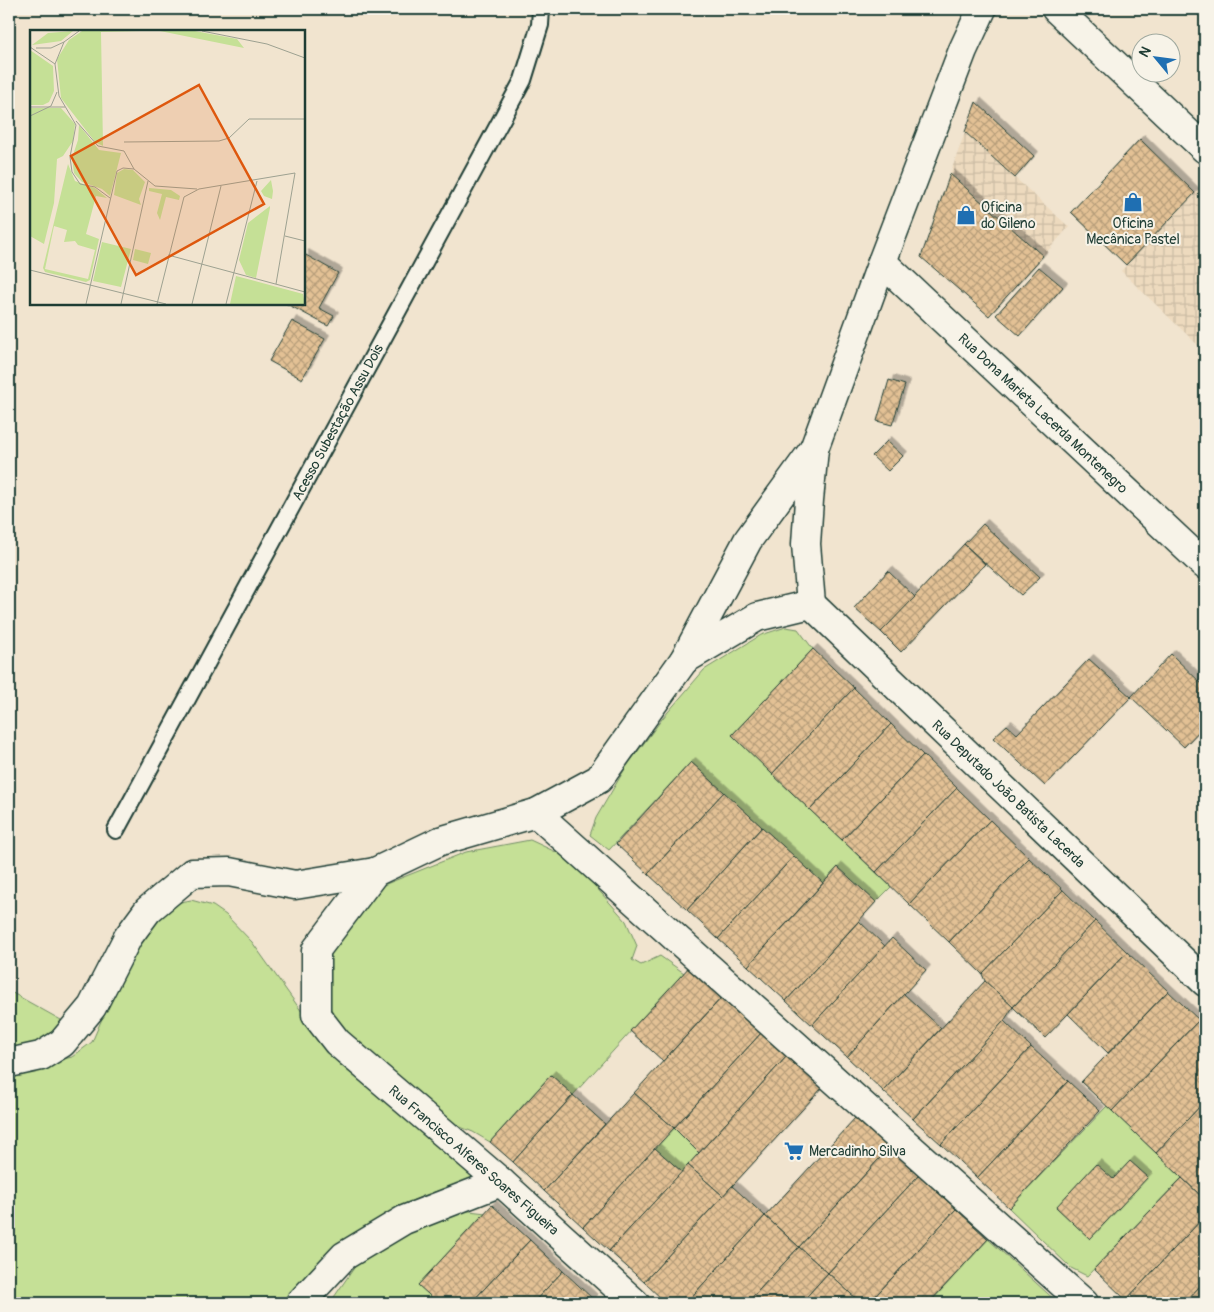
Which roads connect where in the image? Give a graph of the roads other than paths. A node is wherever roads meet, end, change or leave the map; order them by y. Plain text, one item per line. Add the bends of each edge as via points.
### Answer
1 (541, 9) edge
2 (982, 9) edge
3 (1056, 9) edge
4 (1205, 149) edge
5 (882, 262) junction
6 (814, 449) junction
7 (1205, 565) edge
8 (811, 604) junction
9 (684, 660) junction
10 (536, 813) junction
11 (116, 830) dead end
12 (375, 872) junction
13 (1204, 979) edge
14 (9, 1063) edge
15 (501, 1182) junction
16 (300, 1303) edge
17 (635, 1303) edge
18 (1084, 1303) edge

1 - 11 lane, Acesso Subestação Assu Dois via 540,25 523,80
2 - 5 street via 963,50
3 - 4 street
5 - 6 street
5 - 7 street, Rua Dona Marieta Lacerda Montenegro
6 - 8 street via 806,544
6 - 9 street via 748,540
8 - 9 street via 757,618
8 - 13 street, Rua Deputado João Batista Lacerda
9 - 10 street via 599,779
10 - 12 street via 440,841
10 - 18 street
12 - 14 street via 296,885 229,872 192,873 148,910 128,937 92,1007 62,1043 41,1056
12 - 15 street, Rua Francisco Alferes Soares Figueira via 316,950 316,1014 337,1042
15 - 16 street via 404,1220 344,1256
15 - 17 street, Rua Francisco Alferes Soares Figueira

